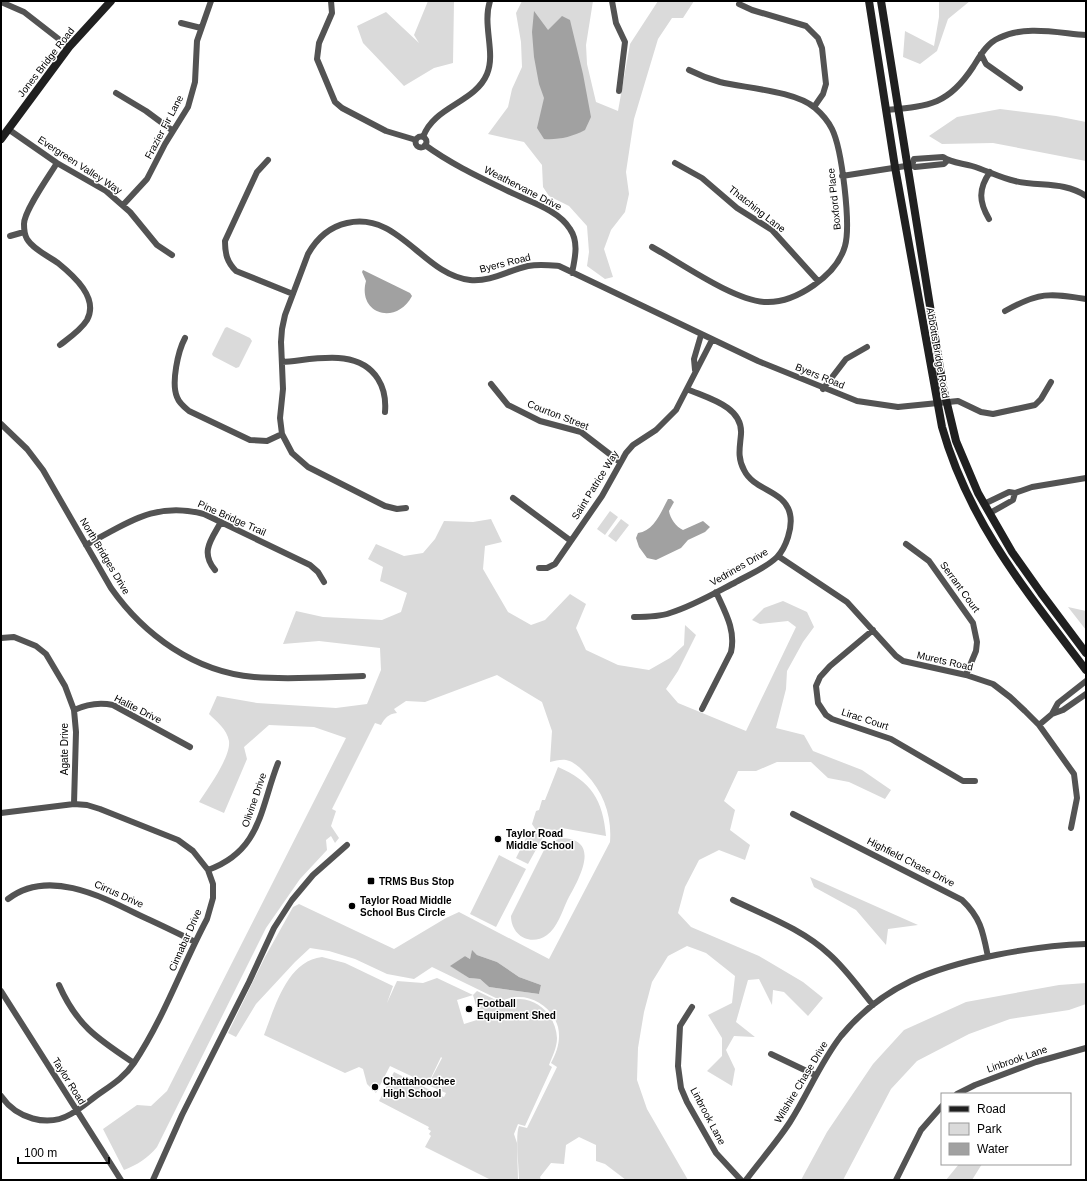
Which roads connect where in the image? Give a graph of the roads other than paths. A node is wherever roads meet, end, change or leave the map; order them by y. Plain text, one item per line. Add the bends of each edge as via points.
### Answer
1 (111, 1) edge
2 (211, 1) edge
3 (331, 1) edge
4 (490, 1) edge
5 (612, 1) edge
6 (869, 1) edge
7 (881, 1) edge
8 (1, 2) edge
9 (740, 4) dead end
10 (181, 22) dead end
11 (201, 28) junction
12 (1086, 35) edge
13 (69, 46) junction
14 (981, 54) junction
15 (688, 70) dead end
16 (1020, 88) dead end
17 (619, 91) dead end
18 (116, 94) dead end
19 (814, 107) junction
20 (897, 109) junction
21 (886, 110) junction
22 (8, 129) junction
23 (172, 131) junction
24 (423, 137) junction
25 (1, 139) edge
26 (416, 140) junction
27 (425, 145) junction
28 (268, 160) dead end
29 (57, 162) junction
30 (675, 163) dead end
31 (909, 165) junction
32 (894, 167) junction
33 (990, 172) junction
34 (842, 176) junction
35 (1086, 196) edge
36 (123, 205) junction
37 (989, 219) dead end
38 (24, 232) junction
39 (10, 236) dead end
40 (652, 247) dead end
41 (172, 255) dead end
42 (572, 273) junction
43 (818, 281) junction
44 (293, 294) junction
45 (1086, 299) edge
46 (1005, 311) dead end
47 (701, 335) junction
48 (185, 338) dead end
49 (712, 340) junction
50 (60, 345) dead end
51 (867, 347) dead end
52 (282, 362) junction
53 (694, 370) junction
54 (1051, 382) dead end
55 (491, 384) dead end
56 (687, 389) junction
57 (824, 389) junction
58 (946, 401) junction
59 (937, 403) junction
60 (385, 412) dead end
61 (1, 424) edge
62 (282, 434) junction
63 (620, 462) junction
64 (1086, 478) edge
65 (1015, 493) junction
66 (513, 498) dead end
67 (984, 504) junction
68 (406, 508) dead end
69 (990, 513) junction
70 (220, 522) junction
71 (571, 541) junction
72 (906, 544) dead end
73 (86, 545) junction
74 (778, 556) junction
75 (539, 568) dead end
76 (215, 570) dead end
77 (324, 582) dead end
78 (716, 592) junction
79 (634, 617) dead end
80 (873, 630) junction
81 (1, 638) edge
82 (1086, 653) edge
83 (1086, 670) edge
84 (966, 674) junction
85 (363, 676) dead end
86 (1086, 681) edge
87 (1086, 694) edge
88 (702, 709) dead end
89 (74, 710) junction
90 (1052, 714) junction
91 (1039, 725) junction
92 (190, 747) dead end
93 (278, 763) dead end
94 (975, 781) dead end
95 (74, 804) junction
96 (1, 813) edge
97 (793, 814) dead end
98 (1071, 828) dead end
99 (347, 845) dead end
100 (208, 870) junction
101 (8, 899) dead end
102 (733, 900) dead end
103 (195, 942) junction
104 (1086, 944) edge
105 (988, 957) junction
106 (58, 986) dead end
107 (1, 991) edge
108 (873, 1005) junction
109 (692, 1007) dead end
110 (1086, 1048) edge
111 (771, 1054) dead end
112 (134, 1064) junction
113 (815, 1076) junction
114 (959, 1093) edge
115 (1, 1096) edge
116 (941, 1107) edge
117 (75, 1111) junction
118 (154, 1177) edge
119 (121, 1180) edge
120 (149, 1180) edge
121 (741, 1180) edge
122 (746, 1180) edge
123 (896, 1180) edge

1 - 13 main road, Jones Bridge Road
2 - 11 street, Frazier Fir Lane
3 - 26 street via 332,14 319,43 317,59 335,102 386,131
4 - 24 street via 486,14 489,56 487,73 478,88 435,118
5 - 17 street via 616,23 625,42
6 - 21 main road, Abbotts Bridge Road
7 - 20 main road, Abbotts Bridge Road
8 - 13 street via 24,12
9 - 19 street via 806,26 818,38 823,54 826,84
10 - 11 street
11 - 23 street, Frazier Fir Lane via 197,40 192,97
12 - 14 street via 1020,32 998,38
13 - 22 main road, Jones Bridge Road
14 - 16 street via 986,64
14 - 20 street via 963,81 945,97 926,106
15 - 19 street, Boxford Place via 720,82 770,91
18 - 23 street via 146,111
19 - 34 street, Boxford Place via 832,130
20 - 21 street
20 - 31 main road, Abbotts Bridge Road
21 - 32 main road, Abbotts Bridge Road
22 - 25 main road, Jones Bridge Road
22 - 29 street, Evergreen Valley Way
23 - 36 street, Frazier Fir Lane via 147,179
24 - 26 street
24 - 27 street via 427,142
26 - 27 street via 418,147 422,148
27 - 42 street, Weathervane Drive via 452,164 565,222 574,236 575,243
28 - 44 street via 257,172 225,241 225,251 230,265 236,270
29 - 36 street, Evergreen Valley Way via 106,191
29 - 38 street via 27,212
30 - 43 street, Thatching Lane via 702,178 745,214 772,230
31 - 32 street
31 - 33 street via 914,159 943,157
31 - 58 main road, Abbotts Bridge Road
32 - 34 street
32 - 59 main road, Abbotts Bridge Road
33 - 35 street via 1021,182 1059,185
33 - 37 street via 983,183 980,196 982,207
34 - 43 street, Boxford Place via 848,231 845,247 837,262
36 - 41 street, Evergreen Valley Way via 157,246
38 - 39 street
38 - 50 street via 31,244 59,264 89,297 90,312 87,320
40 - 43 street, Boxford Place via 746,299 780,302 796,297
42 - 44 street, Byers Road via 559,266 543,264 482,280 457,277 443,270 389,229 372,222 353,221 329,230 313,245
42 - 47 street, Byers Road
44 - 52 street, Byers Road via 282,330
45 - 46 street via 1042,295 1026,299
47 - 49 street, Byers Road
47 - 53 street, Saint Patrice Way via 694,359
48 - 62 street via 180,348 174,384 176,396 183,406 250,440 267,441
49 - 53 street, Saint Patrice Way via 702,362
49 - 57 street, Byers Road
51 - 57 street via 846,359
52 - 60 street via 339,358 359,362 371,371 380,383 386,399
52 - 62 street, Byers Road
53 - 56 street, Saint Patrice Way
54 - 58 street, Byers Road via 1041,399 1032,407 986,413 958,401
55 - 63 street, Courton Street via 508,405 540,421 581,432
56 - 63 street, Saint Patrice Way via 676,410 667,420 633,445
56 - 74 street, Vedrines Drive via 725,406 734,413 741,427 739,453 744,471 754,483 778,496 788,507 791,522 786,542
57 - 59 street, Byers Road via 879,406
58 - 59 street, Byers Road
58 - 67 main road, Abbotts Bridge Road via 958,447
59 - 83 main road, Abbotts Bridge Road via 949,451 971,503 993,543 1016,579
61 - 73 street, North Bridges Drive via 27,449 43,470
62 - 68 street, Byers Road via 292,453 308,468 385,506
63 - 71 street, Saint Patrice Way via 602,496
64 - 65 street via 1032,487
65 - 67 street via 1005,493
65 - 69 street via 1013,500
66 - 71 street
67 - 69 main road, Abbotts Bridge Road
69 - 82 main road, Abbotts Bridge Road via 1032,581
70 - 73 street, Pine Bridge Trail via 190,510 160,510 140,517
70 - 76 street via 207,553 209,563
70 - 77 street, Pine Bridge Trail via 310,565
71 - 75 street, Saint Patrice Way via 554,564 547,568
72 - 84 street, Serrant Court via 929,561 973,622 976,651
73 - 85 street, North Bridges Drive via 111,588 131,614 159,639 190,658 222,671 253,677
74 - 78 street, Vedrines Drive via 764,567
74 - 80 street, Murets Road via 847,602
78 - 79 street, Vedrines Drive via 669,614
78 - 88 street via 731,625 733,644
80 - 84 street, Murets Road via 896,656 904,661
80 - 94 street, Lirac Court via 820,677 816,686 818,703 826,715 832,720 891,739 963,781
81 - 89 street, Agate Drive via 14,637 26,641 46,654 65,686
84 - 91 street, Murets Road via 993,684 1010,696
86 - 90 street via 1058,703
87 - 90 street via 1063,710
89 - 92 street, Halite Drive via 102,703 113,706
89 - 95 street, Agate Drive
90 - 91 street
91 - 98 street, Murets Road via 1074,774 1077,798
93 - 100 street, Olivine Drive via 249,842 230,860
95 - 96 street, Cinnabar Drive
95 - 100 street, Cinnabar Drive via 100,809 178,840 193,851
97 - 105 street, Highfield Chase Drive via 962,900 980,922
99 - 118 street via 313,875 292,900 274,928
100 - 103 street, Cinnabar Drive via 213,884 213,898 207,919
101 - 103 street, Cirrus Drive via 17,892 29,888 55,886 80,889 101,896
102 - 108 street via 790,926 816,943 840,965
103 - 112 street, Cinnabar Drive
104 - 105 street, Wilshire Chase Drive via 1028,949
105 - 108 street, Wilshire Chase Drive via 926,973
106 - 112 street via 76,1017 87,1029
107 - 117 street, Taylor Road
108 - 113 street, Wilshire Chase Drive via 841,1036
109 - 121 street, Linbrook Lane via 680,1026 678,1066 681,1088 716,1153
110 - 114 street, Linbrook Lane via 1036,1062
111 - 113 street
112 - 117 street, Cinnabar Drive via 120,1080
113 - 122 street, Wilshire Chase Drive via 789,1122
115 - 117 street, Cinnabar Drive via 18,1113 35,1119 53,1120
116 - 123 street via 921,1130
117 - 119 street, Taylor Road
118 - 120 street

